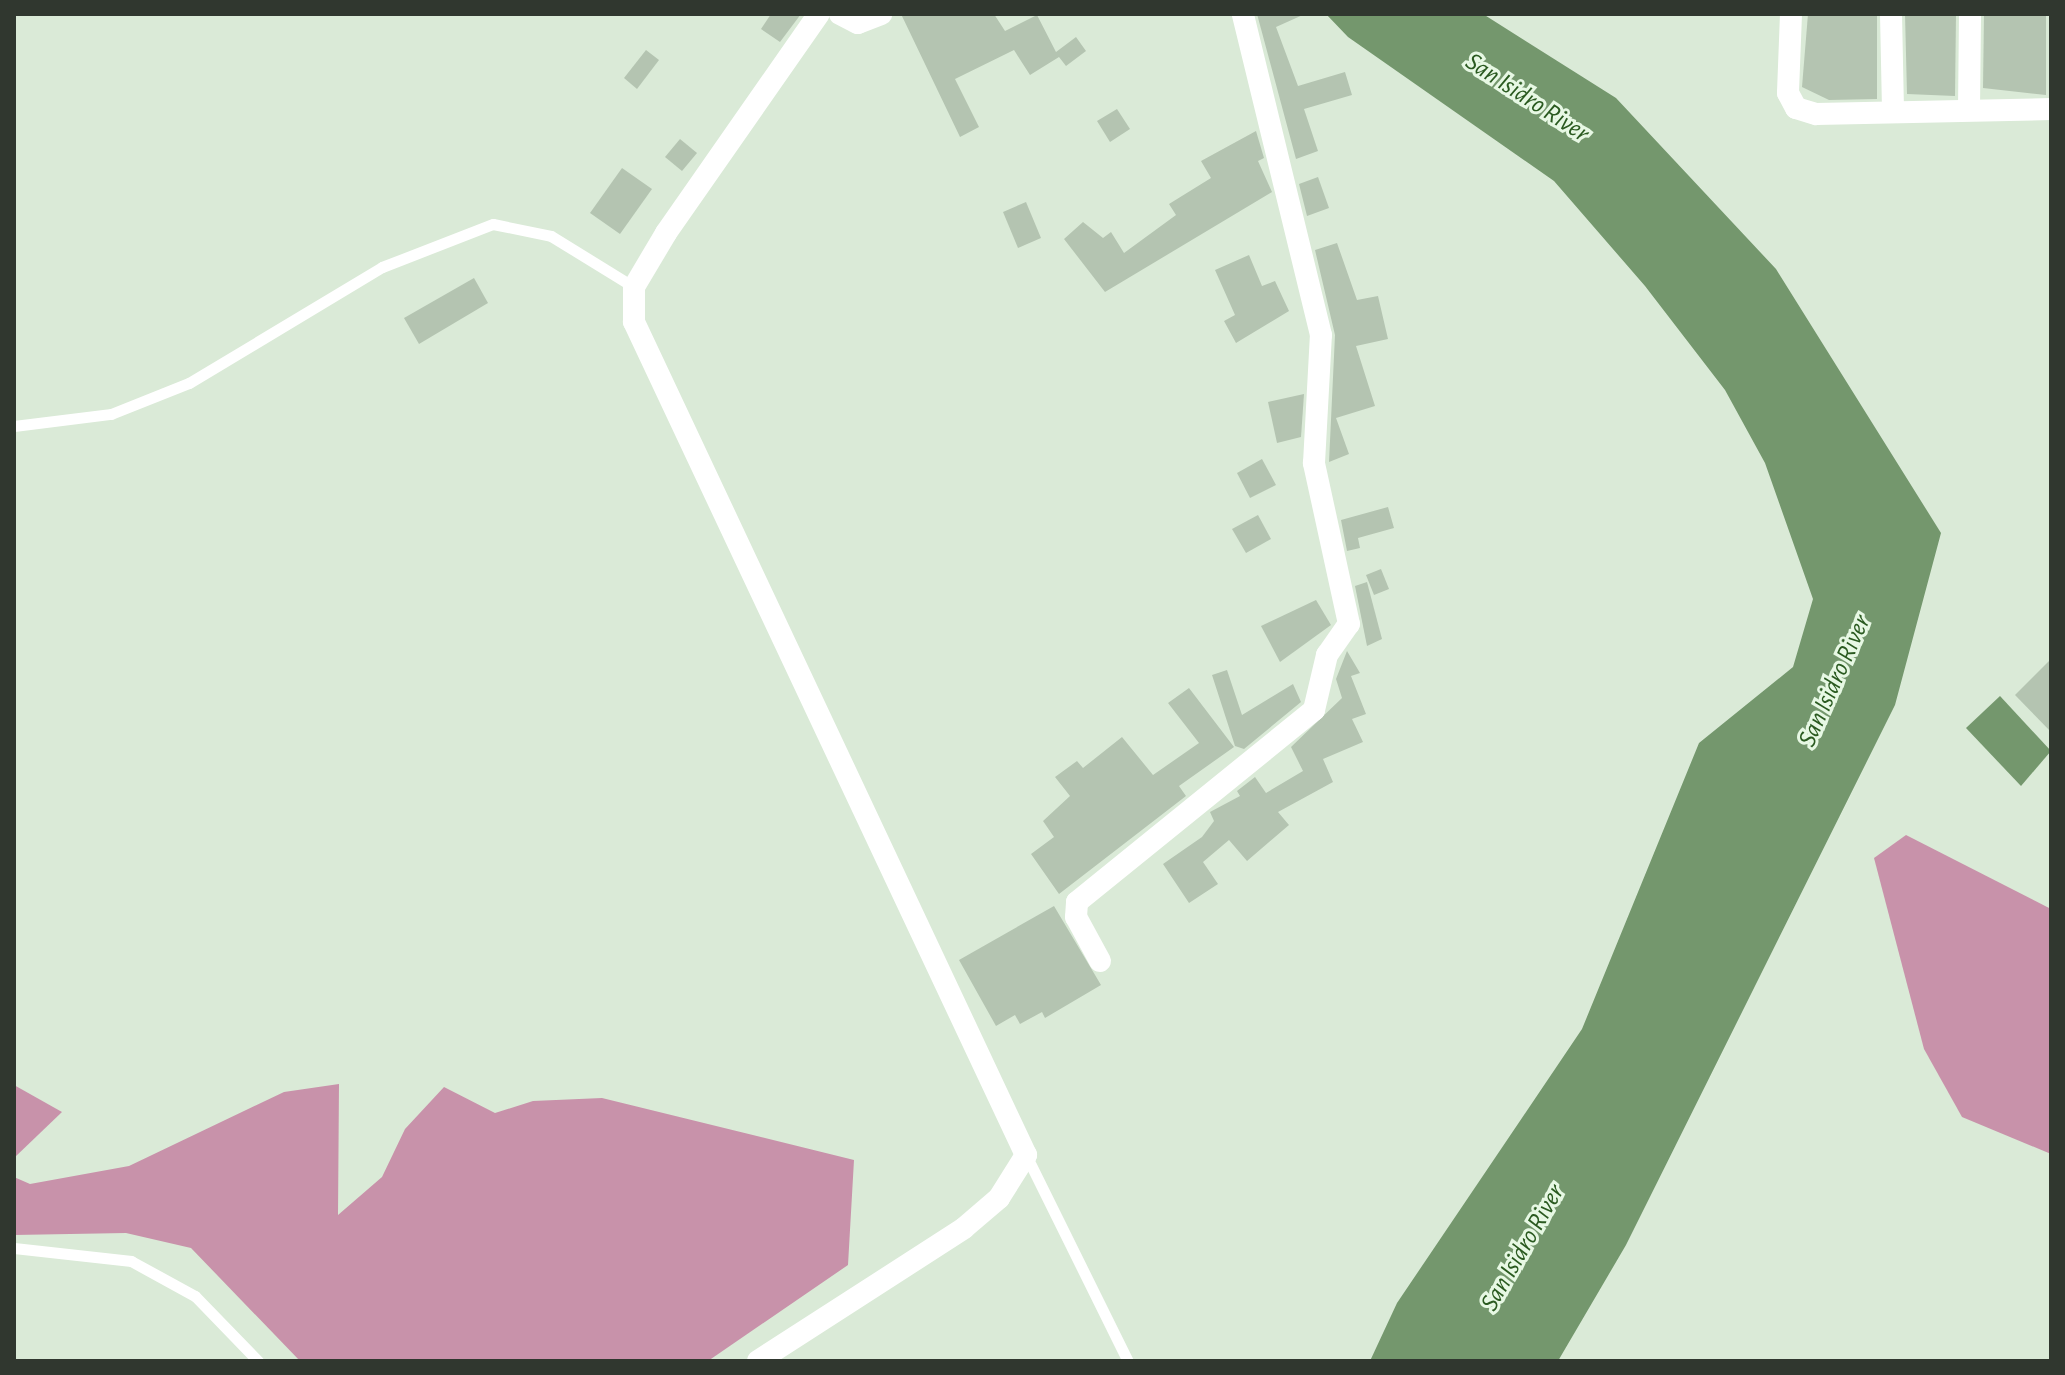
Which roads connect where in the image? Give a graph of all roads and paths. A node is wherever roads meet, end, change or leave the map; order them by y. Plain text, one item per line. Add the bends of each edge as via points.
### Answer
1 (819, 14) edge
2 (840, 14) edge
3 (881, 14) edge
4 (1243, 14) edge
5 (1791, 14) edge
6 (1891, 14) edge
7 (1970, 14) edge
8 (2051, 109) edge
9 (1893, 110) junction
10 (1969, 110) junction
11 (634, 287) junction
12 (14, 426) edge
13 (1100, 961) dead end
14 (1026, 1155) junction
15 (14, 1248) edge
16 (258, 1361) edge
17 (758, 1361) edge
18 (1128, 1361) edge

1 - 11 street
2 - 3 street via 858,23
4 - 13 street via 1321,335 1314,463 1349,624 1327,655 1314,710 1077,902 1076,917
5 - 9 street via 1788,93 1796,108
6 - 9 street
7 - 10 street
8 - 10 street
9 - 10 street
11 - 12 lane via 551,236 493,224 382,267 189,383 111,414
11 - 14 street via 640,341
14 - 17 street via 999,1198 964,1228
14 - 18 lane
15 - 16 lane via 131,1261 195,1296

